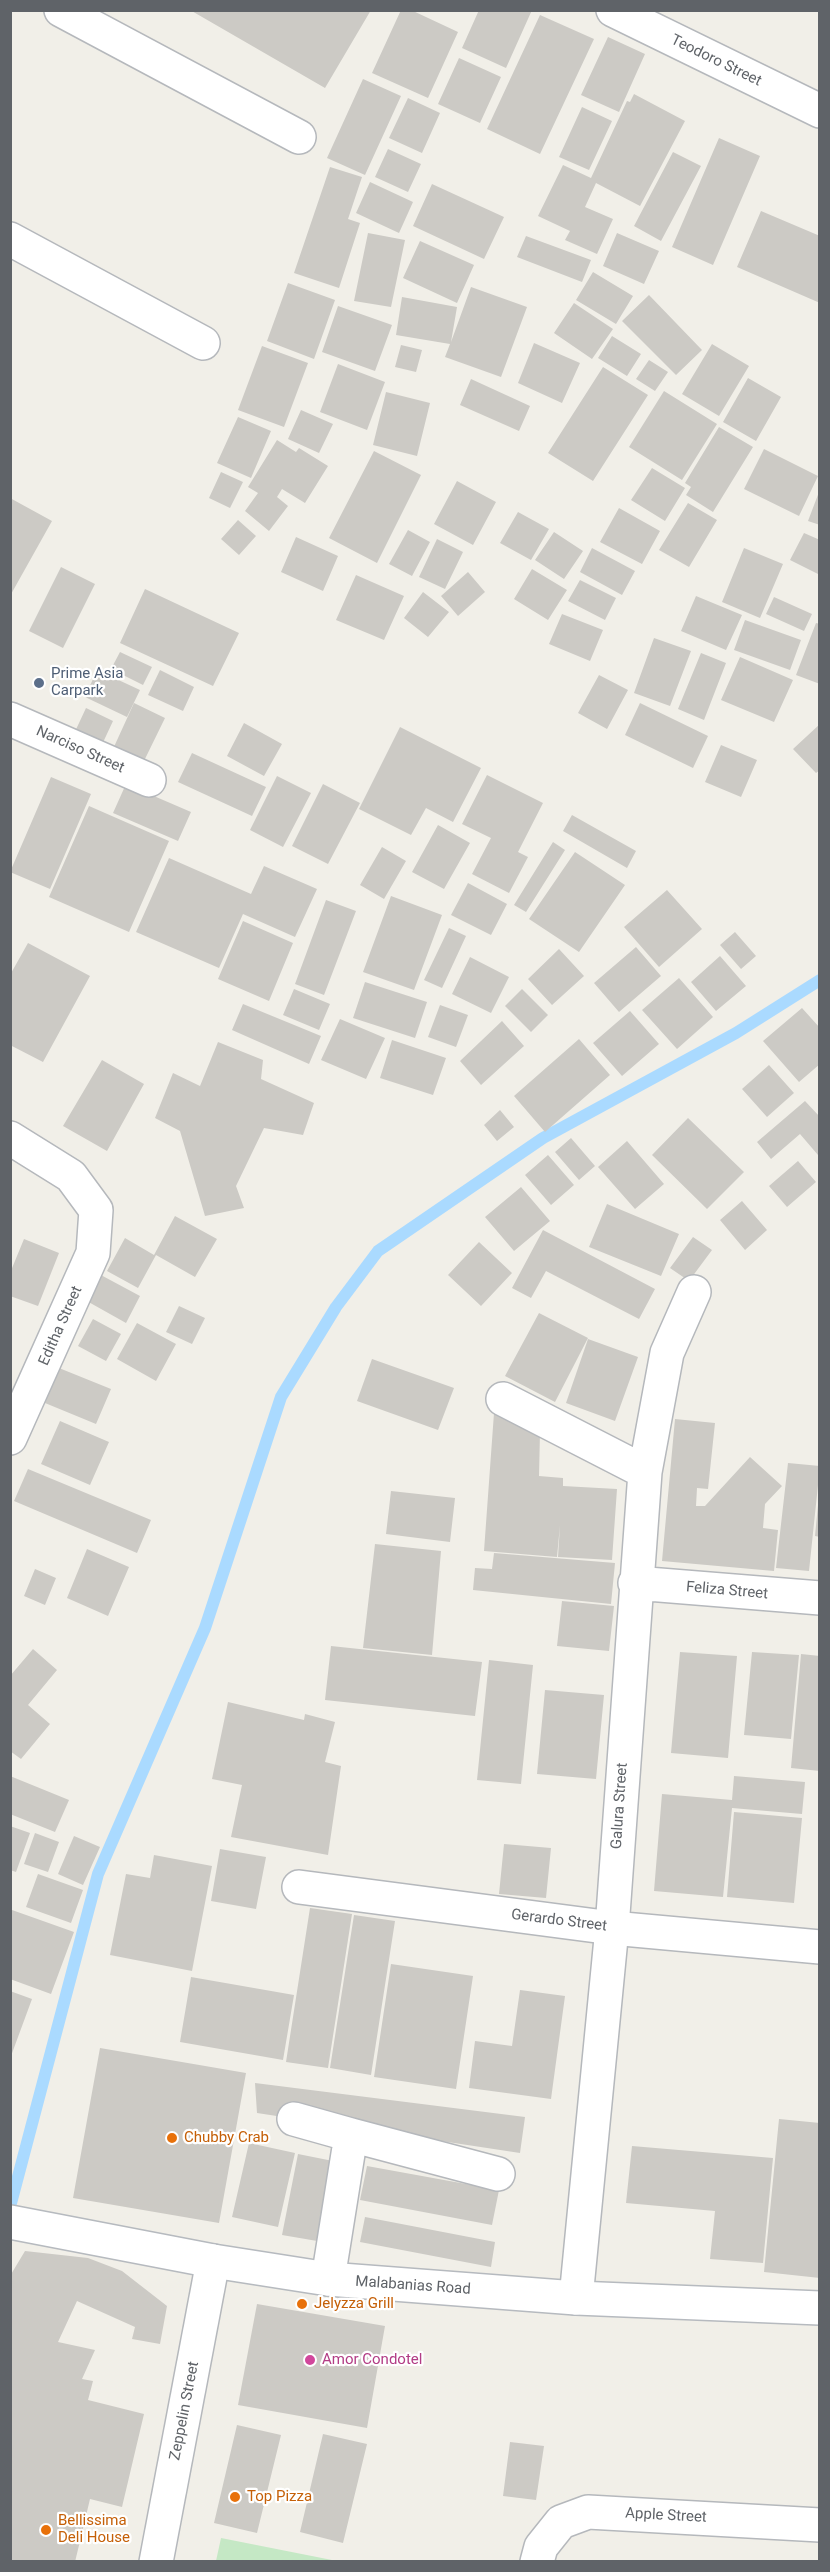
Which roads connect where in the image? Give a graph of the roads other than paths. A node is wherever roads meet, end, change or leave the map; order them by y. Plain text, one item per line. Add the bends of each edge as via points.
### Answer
1 (61, 10) edge
2 (613, 10) edge
3 (819, 111) edge
4 (299, 137) dead end
5 (10, 239) edge
6 (203, 342) dead end
7 (10, 719) edge
8 (149, 780) dead end
9 (10, 1138) edge
10 (694, 1292) dead end
11 (503, 1399) dead end
12 (10, 1438) edge
13 (645, 1472) junction
14 (635, 1583) junction
15 (819, 1599) edge
16 (299, 1887) dead end
17 (612, 1928) junction
18 (819, 1947) edge
19 (294, 2119) dead end
20 (351, 2135) junction
21 (498, 2174) dead end
22 (24, 2224) edge
23 (213, 2261) junction
24 (328, 2279) junction
25 (576, 2298) junction
26 (819, 2308) edge
27 (819, 2525) edge
28 (156, 2562) edge
29 (537, 2562) edge

1 - 4 street
2 - 3 street, Teodoro Street
5 - 6 street
7 - 8 street, Narciso Street
9 - 12 street, Editha Street via 71,1176 96,1210 93,1253
10 - 13 street, Galura Street via 667,1353
11 - 13 street
13 - 14 street, Galura Street
14 - 15 street, Feliza Street
14 - 17 street, Galura Street
16 - 17 street, Gerardo Street
17 - 18 street, Gerardo Street
17 - 25 street, Galura Street
19 - 20 street
20 - 21 street
20 - 24 street
22 - 23 street, Malabanias Road
23 - 24 street, Malabanias Road
23 - 28 street, Zeppelin Street
24 - 25 street, Malabanias Road
25 - 26 street, Malabanias Road
27 - 29 street, Apple Street via 588,2512 561,2522 541,2547

